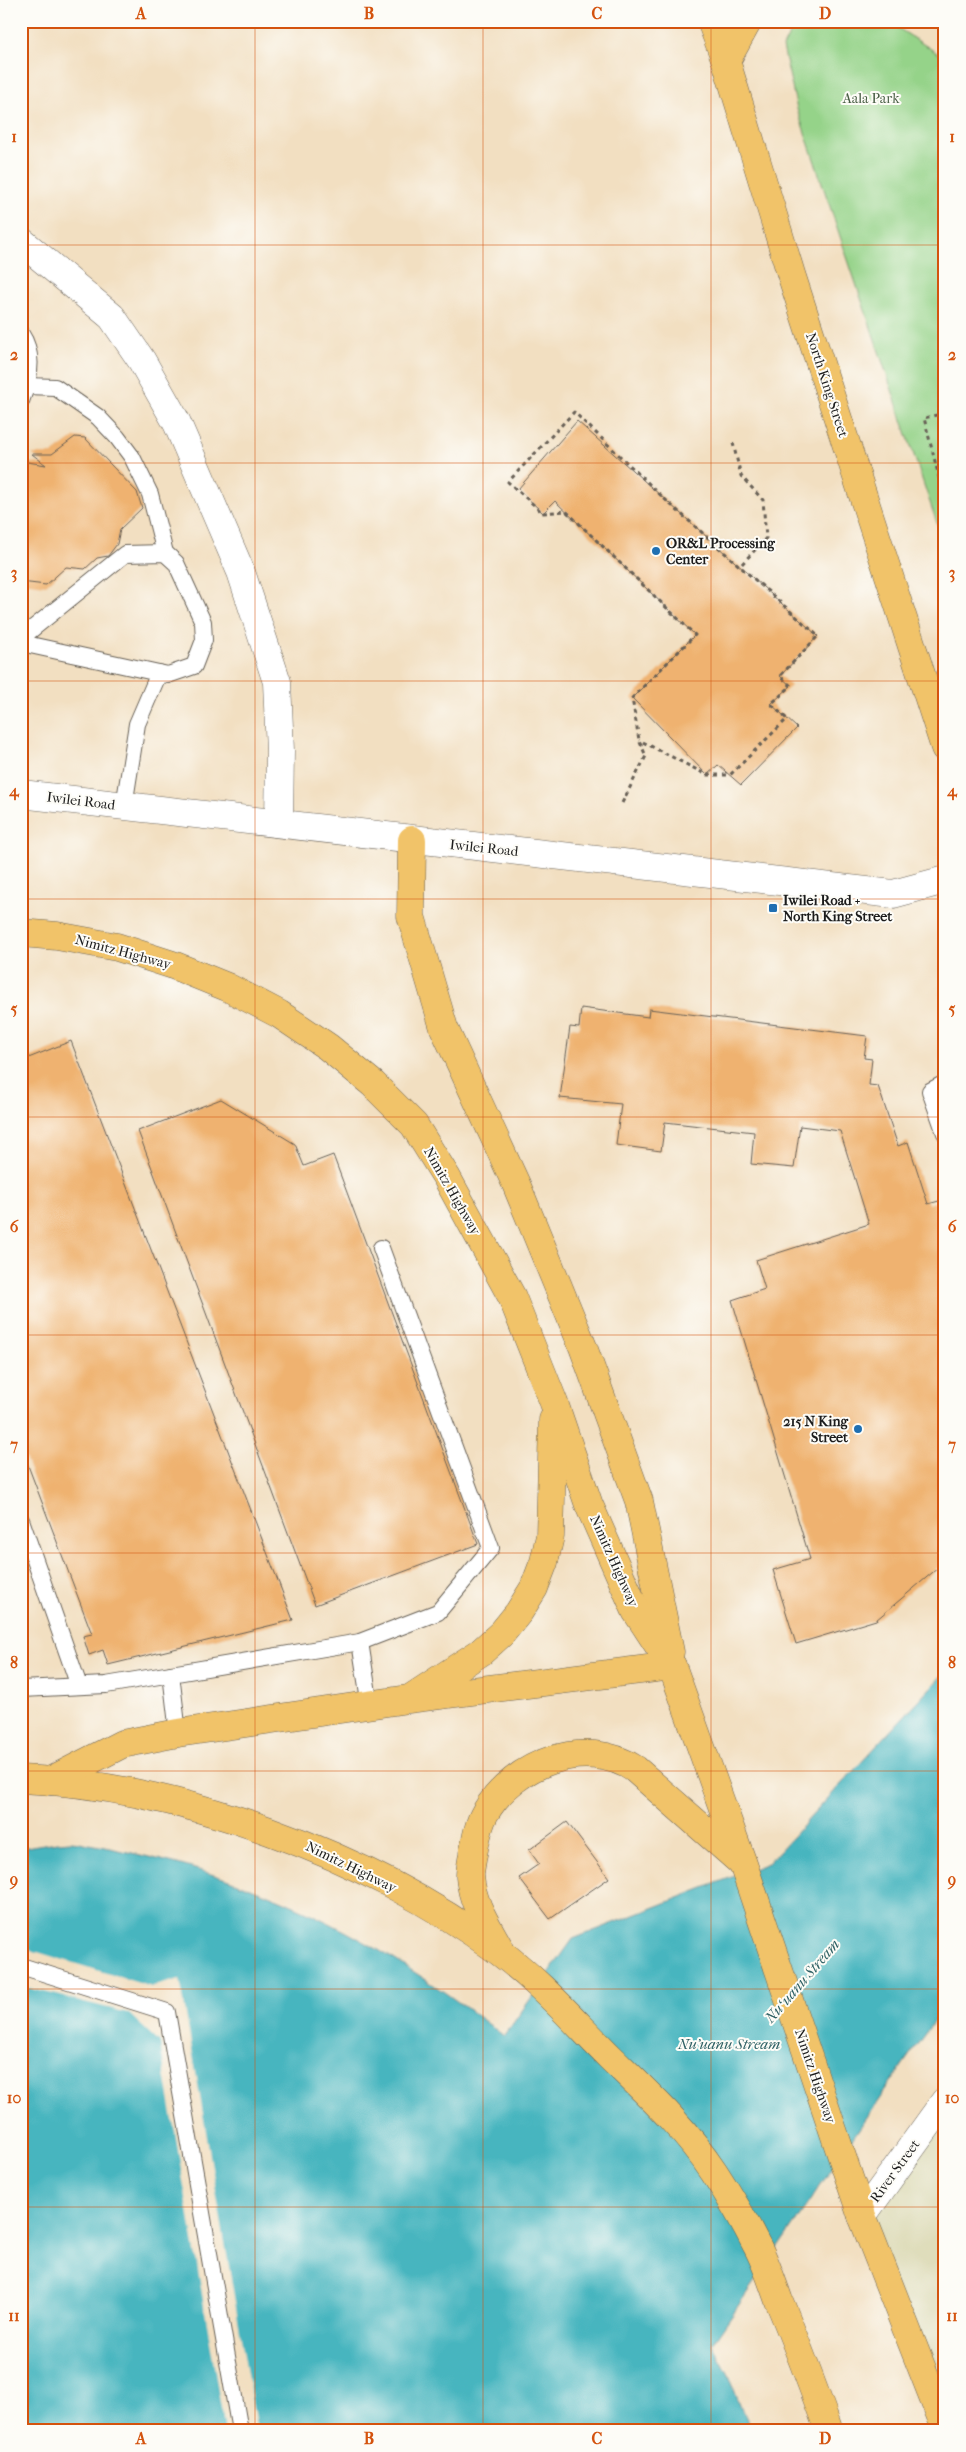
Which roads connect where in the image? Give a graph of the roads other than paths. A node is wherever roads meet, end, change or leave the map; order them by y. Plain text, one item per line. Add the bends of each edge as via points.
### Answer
1 (711, 21) edge
2 (748, 21) edge
3 (726, 61) junction
4 (21, 241) edge
5 (21, 334) edge
6 (24, 394) edge
7 (165, 553) junction
8 (21, 638) edge
9 (21, 643) edge
10 (159, 673) junction
11 (945, 748) edge
12 (21, 794) edge
13 (124, 806) junction
14 (280, 823) junction
15 (412, 840) junction
16 (945, 880) edge
17 (21, 933) edge
18 (945, 1084) edge
19 (945, 1134) edge
20 (381, 1248) dead end
21 (554, 1403) junction
22 (21, 1520) edge
23 (360, 1642) junction
24 (672, 1666) junction
25 (171, 1674) junction
26 (79, 1686) junction
27 (21, 1689) edge
28 (408, 1699) junction
29 (370, 1706) junction
30 (178, 1733) junction
31 (30, 1781) edge
32 (743, 1864) junction
33 (504, 1955) junction
34 (21, 1966) edge
35 (945, 2101) edge
36 (862, 2216) junction
37 (945, 2427) edge
38 (240, 2431) edge
39 (829, 2431) edge

1 - 3 main road, North King Street
2 - 3 main road
3 - 11 main road, North King Street via 788,265
4 - 14 street via 112,317 142,361 177,423 241,572 277,682
5 - 6 lane via 31,362
6 - 7 lane via 54,387 98,417 116,437 132,457 150,494
7 - 8 lane via 125,554
7 - 10 lane via 176,564 204,622 204,640 194,666 168,675
9 - 10 lane
10 - 13 lane via 137,724
12 - 13 street, Iwilei Road
13 - 14 street, Iwilei Road
14 - 15 street, Iwilei Road
15 - 16 street, Iwilei Road via 893,894
15 - 24 main road via 410,916 444,1028 524,1202 583,1347 636,1492
17 - 21 main road, Nimitz Highway via 57,936 117,948 174,965 227,987 279,1014 328,1047 373,1084 414,1126 447,1178 512,1297
18 - 19 lane via 930,1091
20 - 23 lane via 491,1548 438,1612
21 - 24 main road, Nimitz Highway via 590,1505 636,1611
21 - 28 main road via 550,1536 534,1588 502,1633 481,1652
22 - 26 lane
23 - 25 lane
23 - 29 lane
24 - 28 main road
24 - 32 main road, Nimitz Highway
25 - 26 lane via 106,1685
25 - 30 lane
26 - 27 lane
28 - 29 main road
29 - 30 main road
30 - 31 main road via 122,1744
31 - 33 main road, Nimitz Highway via 111,1789 173,1802 302,1843 434,1909
32 - 33 main road via 622,1760 592,1754 553,1759 531,1768 496,1796 484,1815 476,1838 470,1873 472,1894 478,1911
32 - 36 main road, Nimitz Highway
33 - 39 main road, Nimitz Highway via 651,2095 713,2171 757,2245
34 - 38 lane via 167,2012
35 - 36 street, River Street
36 - 37 main road, Nimitz Highway

